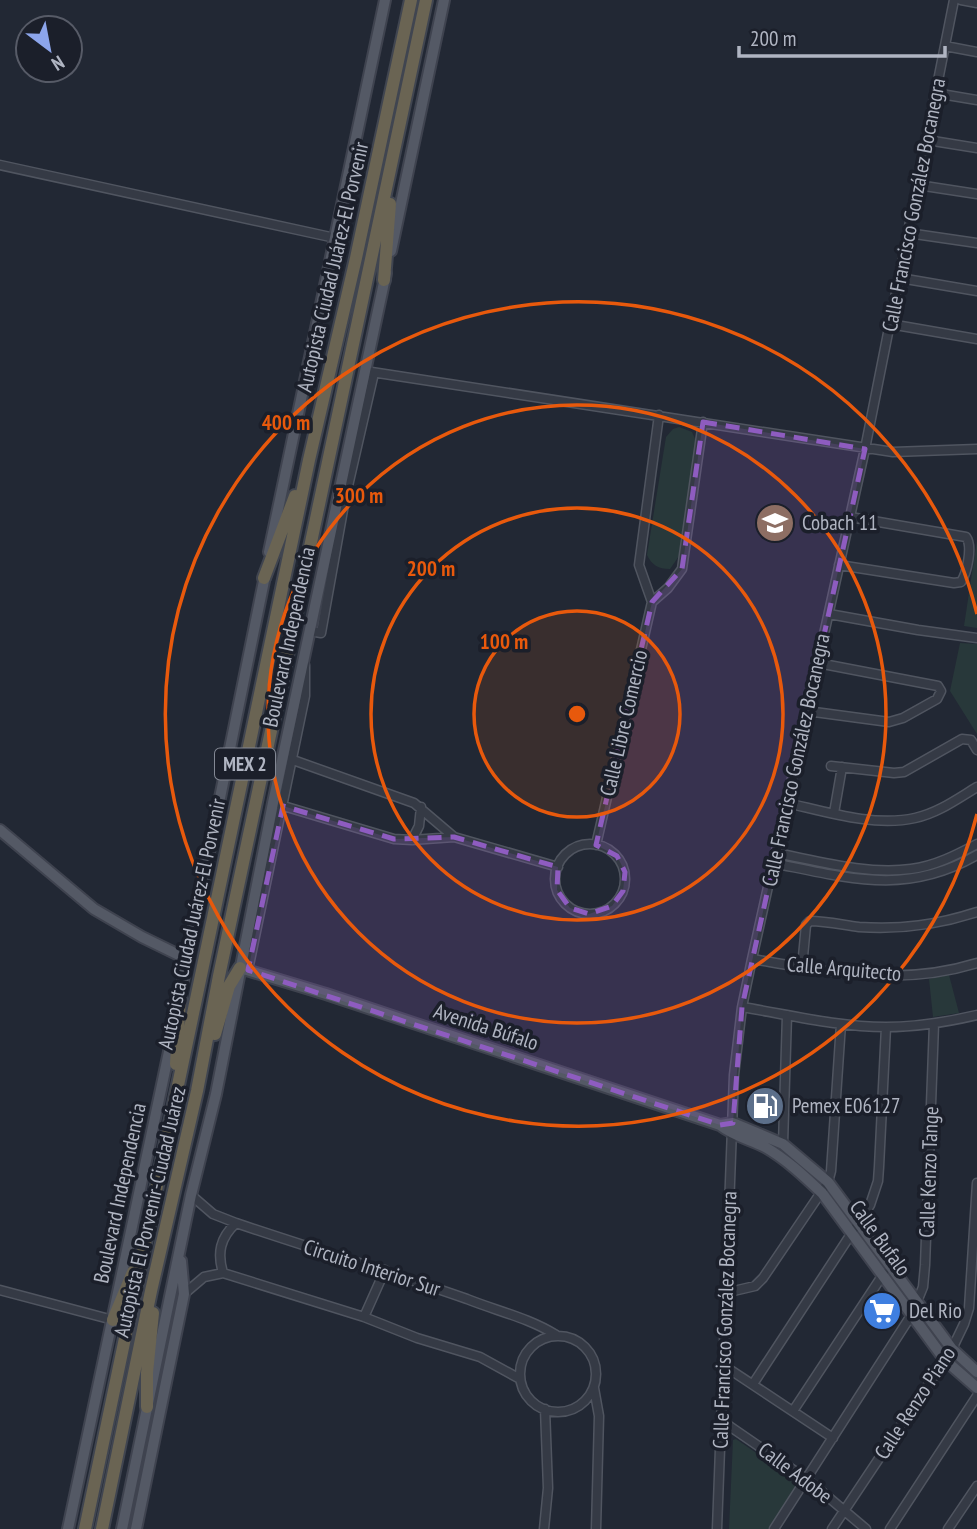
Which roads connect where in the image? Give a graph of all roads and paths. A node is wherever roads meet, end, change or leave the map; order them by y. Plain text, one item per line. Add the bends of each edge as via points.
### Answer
1 (385, 0) edge
2 (411, 0) edge
3 (425, 0) edge
4 (444, 0) edge
5 (954, 0) edge
6 (961, 0) edge
7 (977, 3) edge
8 (945, 47) junction
9 (977, 52) edge
10 (936, 93) junction
11 (977, 100) edge
12 (927, 140) junction
13 (977, 148) edge
14 (394, 156) junction
15 (0, 165) edge
16 (918, 185) junction
17 (977, 194) edge
18 (908, 233) junction
19 (335, 238) junction
20 (977, 243) edge
21 (900, 278) junction
22 (384, 281) junction
23 (977, 291) edge
24 (890, 324) junction
25 (977, 339) edge
26 (370, 372) junction
27 (659, 415) junction
28 (703, 422) junction
29 (865, 449) junction
30 (977, 449) edge
31 (309, 460) junction
32 (850, 517) junction
33 (839, 565) junction
34 (264, 578) junction
35 (652, 602) junction
36 (829, 614) junction
37 (977, 638) edge
38 (304, 658) junction
39 (818, 663) junction
40 (807, 711) junction
41 (977, 750) edge
42 (292, 760) junction
43 (831, 766) dead end
44 (842, 767) junction
45 (284, 778) junction
46 (977, 787) edge
47 (787, 803) junction
48 (278, 805) junction
49 (421, 807) junction
50 (834, 813) junction
51 (0, 830) edge
52 (454, 836) junction
53 (412, 840) junction
54 (977, 844) edge
55 (596, 845) junction
56 (776, 853) junction
57 (977, 855) edge
58 (773, 863) junction
59 (558, 867) junction
60 (909, 869) junction
61 (909, 881) junction
62 (977, 912) edge
63 (187, 959) junction
64 (752, 959) junction
65 (977, 963) edge
66 (802, 967) junction
67 (244, 969) junction
68 (180, 998) junction
69 (742, 1007) junction
70 (787, 1015) junction
71 (977, 1015) edge
72 (841, 1024) junction
73 (934, 1024) junction
74 (886, 1027) junction
75 (197, 1091) junction
76 (174, 1105) junction
77 (732, 1128) junction
78 (783, 1144) junction
79 (828, 1182) junction
80 (977, 1183) edge
81 (822, 1193) junction
82 (191, 1195) junction
83 (859, 1222) junction
84 (236, 1223) junction
85 (852, 1234) junction
86 (145, 1243) junction
87 (180, 1251) junction
88 (385, 1270) junction
89 (886, 1270) junction
90 (223, 1273) junction
91 (0, 1290) edge
92 (151, 1292) junction
93 (725, 1293) junction
94 (184, 1294) junction
95 (915, 1309) junction
96 (364, 1317) junction
97 (113, 1320) junction
98 (556, 1335) junction
99 (952, 1349) junction
100 (945, 1360) junction
101 (723, 1365) junction
102 (977, 1372) edge
103 (520, 1378) junction
104 (753, 1384) junction
105 (594, 1388) junction
106 (977, 1388) edge
107 (977, 1396) edge
108 (147, 1407) junction
109 (545, 1409) junction
110 (793, 1411) junction
111 (722, 1421) junction
112 (833, 1438) junction
113 (807, 1480) junction
114 (146, 1483) junction
115 (977, 1486) edge
116 (844, 1511) junction
117 (68, 1529) edge
118 (85, 1529) edge
119 (102, 1529) edge
120 (122, 1529) edge
121 (130, 1529) edge
122 (136, 1529) edge
123 (544, 1529) edge
124 (596, 1529) edge
125 (718, 1529) edge
126 (774, 1529) edge
127 (832, 1529) edge
128 (866, 1529) edge
129 (890, 1529) edge
130 (947, 1529) edge

1 - 19 main road, Boulevard Independencia
2 - 31 highway, Autopista Ciudad Juárez-El Porvenir / MEX 2
3 - 14 highway, Autopista El Porvenir-Ciudad Juárez / MEX 2
4 - 22 main road, Boulevard Independencia
5 - 8 street, Calle Francisco González Bocanegra
6 - 7 street
8 - 9 street
8 - 10 street, Calle Francisco González Bocanegra
10 - 11 street
10 - 12 street, Calle Francisco González Bocanegra
12 - 13 street
12 - 16 street, Calle Francisco González Bocanegra
14 - 22 highway
14 - 75 highway, Autopista El Porvenir-Ciudad Juárez / MEX 2
15 - 19 street
16 - 17 street
16 - 18 street, Calle Francisco González Bocanegra
18 - 20 street
18 - 21 street, Calle Francisco González Bocanegra
19 - 34 main road, Boulevard Independencia
21 - 23 street
21 - 24 street, Calle Francisco González Bocanegra
22 - 26 main road, Boulevard Independencia
24 - 25 street
24 - 29 street, Calle Francisco González Bocanegra
26 - 27 street
26 - 38 main road, Boulevard Independencia via 316,632
27 - 28 street
27 - 35 street via 639,565
28 - 29 street
28 - 35 street via 682,569
29 - 30 street via 902,453
29 - 32 street, Calle Francisco González Bocanegra
31 - 34 highway
31 - 76 highway, Autopista Ciudad Juárez-El Porvenir / MEX 2
32 - 33 street, Calle Francisco González Bocanegra
32 - 33 street via 966,537 964,578 961,582
33 - 36 street, Calle Francisco González Bocanegra
34 - 63 main road, Boulevard Independencia
35 - 55 street, Calle Libre Comercio
36 - 37 street
36 - 39 street, Calle Francisco González Bocanegra
38 - 42 street via 305,696
38 - 45 main road, Boulevard Independencia
39 - 40 street, Calle Francisco González Bocanegra
39 - 40 street via 917,681 942,691 937,699 889,722
40 - 47 street, Calle Francisco González Bocanegra
41 - 44 street via 969,739 962,740 904,772
42 - 45 street
42 - 49 street
43 - 44 street
44 - 50 street
45 - 48 main road, Boulevard Independencia
46 - 50 street via 915,818 880,820
47 - 50 street
47 - 56 street, Calle Francisco González Bocanegra
48 - 53 street
48 - 67 main road, Boulevard Independencia
49 - 52 street
49 - 53 street
51 - 63 main road via 100,914
52 - 53 street
52 - 59 street
54 - 60 street via 953,857
55 - 59 street via 573,849
55 - 59 street via 617,856 625,872 621,896 607,909 589,914 570,908 557,890
56 - 58 street, Calle Francisco González Bocanegra
56 - 60 street via 857,867
57 - 61 street via 940,873
58 - 61 street via 873,880
58 - 64 street, Calle Francisco González Bocanegra
60 - 61 street
62 - 66 street via 920,927 810,921
63 - 68 main road, Boulevard Independencia
64 - 66 street, Calle Arquitecto
64 - 69 street, Calle Francisco González Bocanegra
65 - 66 street, Calle Arquitecto via 892,977
67 - 75 highway via 229,986
67 - 77 main road, Avenida Búfalo
67 - 82 main road, Boulevard Independencia
68 - 76 highway
68 - 97 main road, Boulevard Independencia
69 - 70 street
69 - 77 street, Calle Francisco González Bocanegra
70 - 72 street
70 - 78 street
71 - 73 street
72 - 74 street
72 - 79 street
73 - 74 street
73 - 95 street, Calle Kenzo Tange via 925,1265
74 - 83 street via 878,1181
75 - 92 highway, Autopista El Porvenir-Ciudad Juárez / MEX 2
76 - 86 highway, Autopista Ciudad Juárez-El Porvenir / MEX 2
77 - 78 main road, Calle Bufalo
77 - 81 main road, Calle Bufalo via 776,1154
77 - 93 street, Calle Francisco González Bocanegra
78 - 79 main road, Calle Bufalo
79 - 81 street
79 - 83 main road, Calle Bufalo
80 - 99 street, Calle Renzo Piano via 969,1308
81 - 85 main road, Calle Bufalo
81 - 93 street via 763,1278 755,1286
82 - 84 street, Circuito Interior Sur via 213,1214
82 - 87 main road, Boulevard Independencia
83 - 85 street
83 - 89 main road, Calle Bufalo
84 - 88 street, Circuito Interior Sur
84 - 90 street via 219,1249
85 - 89 main road, Calle Bufalo
85 - 104 street
86 - 97 highway
86 - 118 highway, Autopista Ciudad Juárez-El Porvenir / MEX 2
87 - 94 main road
87 - 108 main road, Boulevard Independencia
88 - 96 street
88 - 98 street, Circuito Interior Sur via 539,1324
89 - 95 main road, Calle Bufalo
89 - 110 street
90 - 94 street via 204,1277
90 - 96 street
91 - 97 street
92 - 108 highway
92 - 119 highway, Autopista El Porvenir-Ciudad Juárez / MEX 2
93 - 101 street, Calle Francisco González Bocanegra
94 - 114 main road
95 - 99 main road, Calle Bufalo
95 - 100 main road, Calle Bufalo
95 - 112 street, Calle Kenzo Tange
96 - 103 street via 480,1357
97 - 117 main road, Boulevard Independencia
98 - 103 street via 528,1349
98 - 105 street via 573,1339 592,1357
99 - 100 street, Calle Renzo Piano
99 - 102 main road, Calle Bufalo
100 - 106 main road, Calle Bufalo
100 - 116 street, Calle Renzo Piano
101 - 104 street
101 - 111 street, Calle Francisco González Bocanegra
103 - 109 street via 528,1397
104 - 110 street
105 - 109 street via 576,1407
105 - 124 street via 599,1416
107 - 129 street
108 - 120 main road, Boulevard Independencia
109 - 123 street via 548,1488
110 - 112 street
111 - 113 street, Calle Adobe
111 - 125 street, Calle Francisco González Bocanegra
112 - 113 street, Calle Kenzo Tange
113 - 116 street, Calle Adobe
113 - 126 street, Calle Kenzo Tange
114 - 121 main road
114 - 122 main road
115 - 130 street
116 - 127 street, Calle Renzo Piano
116 - 128 street, Calle Adobe

